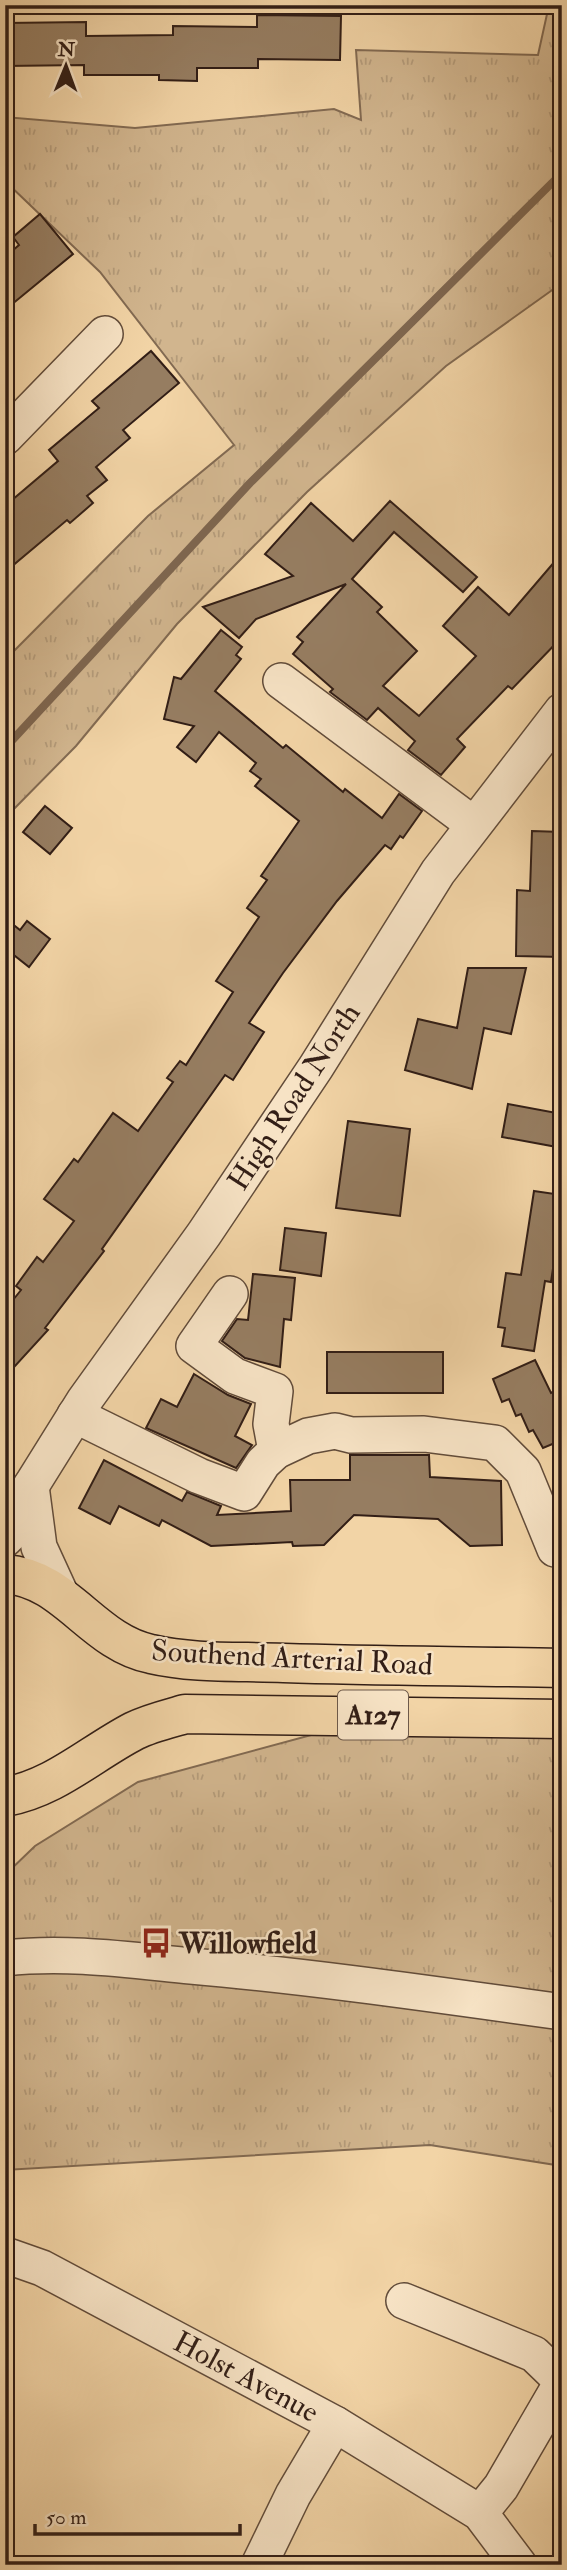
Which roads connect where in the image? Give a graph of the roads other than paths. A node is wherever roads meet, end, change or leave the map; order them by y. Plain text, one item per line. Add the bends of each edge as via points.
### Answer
1 (105, 334) dead end
2 (5, 437) edge
3 (281, 681) dead end
4 (562, 711) edge
5 (473, 824) junction
6 (230, 1294) dead end
7 (75, 1415) junction
8 (276, 1451) junction
9 (31, 1486) junction
10 (554, 1532) edge
11 (5, 1539) edge
12 (5, 1574) edge
13 (61, 1595) junction
14 (562, 1668) edge
15 (562, 1718) edge
16 (5, 1797) edge
17 (5, 1958) edge
18 (562, 2012) edge
19 (5, 2255) edge
20 (404, 2301) dead end
21 (562, 2381) edge
22 (335, 2424) junction
23 (480, 2513) junction
24 (259, 2565) edge
25 (519, 2565) edge

1 - 2 street
3 - 5 street
4 - 5 street, High Road North
5 - 7 street, High Road North via 204,1234
6 - 8 street via 194,1346 235,1377 275,1391 271,1424
7 - 8 street via 244,1493
7 - 9 street, High Road North
8 - 10 street via 308,1436 335,1431 424,1434 495,1443 523,1471
9 - 11 street, High Road North
9 - 13 street via 39,1547
12 - 13 highway, Southend Arterial Road / A127 via 38,1581
13 - 14 highway, Southend Arterial Road / A127 via 95,1627 127,1648 153,1655
15 - 16 highway, Southend Arterial Road / A127 via 185,1714 135,1731 28,1793
17 - 18 street via 54,1955 264,1972
19 - 22 street, Holst Avenue via 42,2268
20 - 21 street via 534,2354
21 - 23 street via 501,2487
22 - 23 street, Holst Avenue
22 - 24 street
23 - 25 street, Holst Avenue

